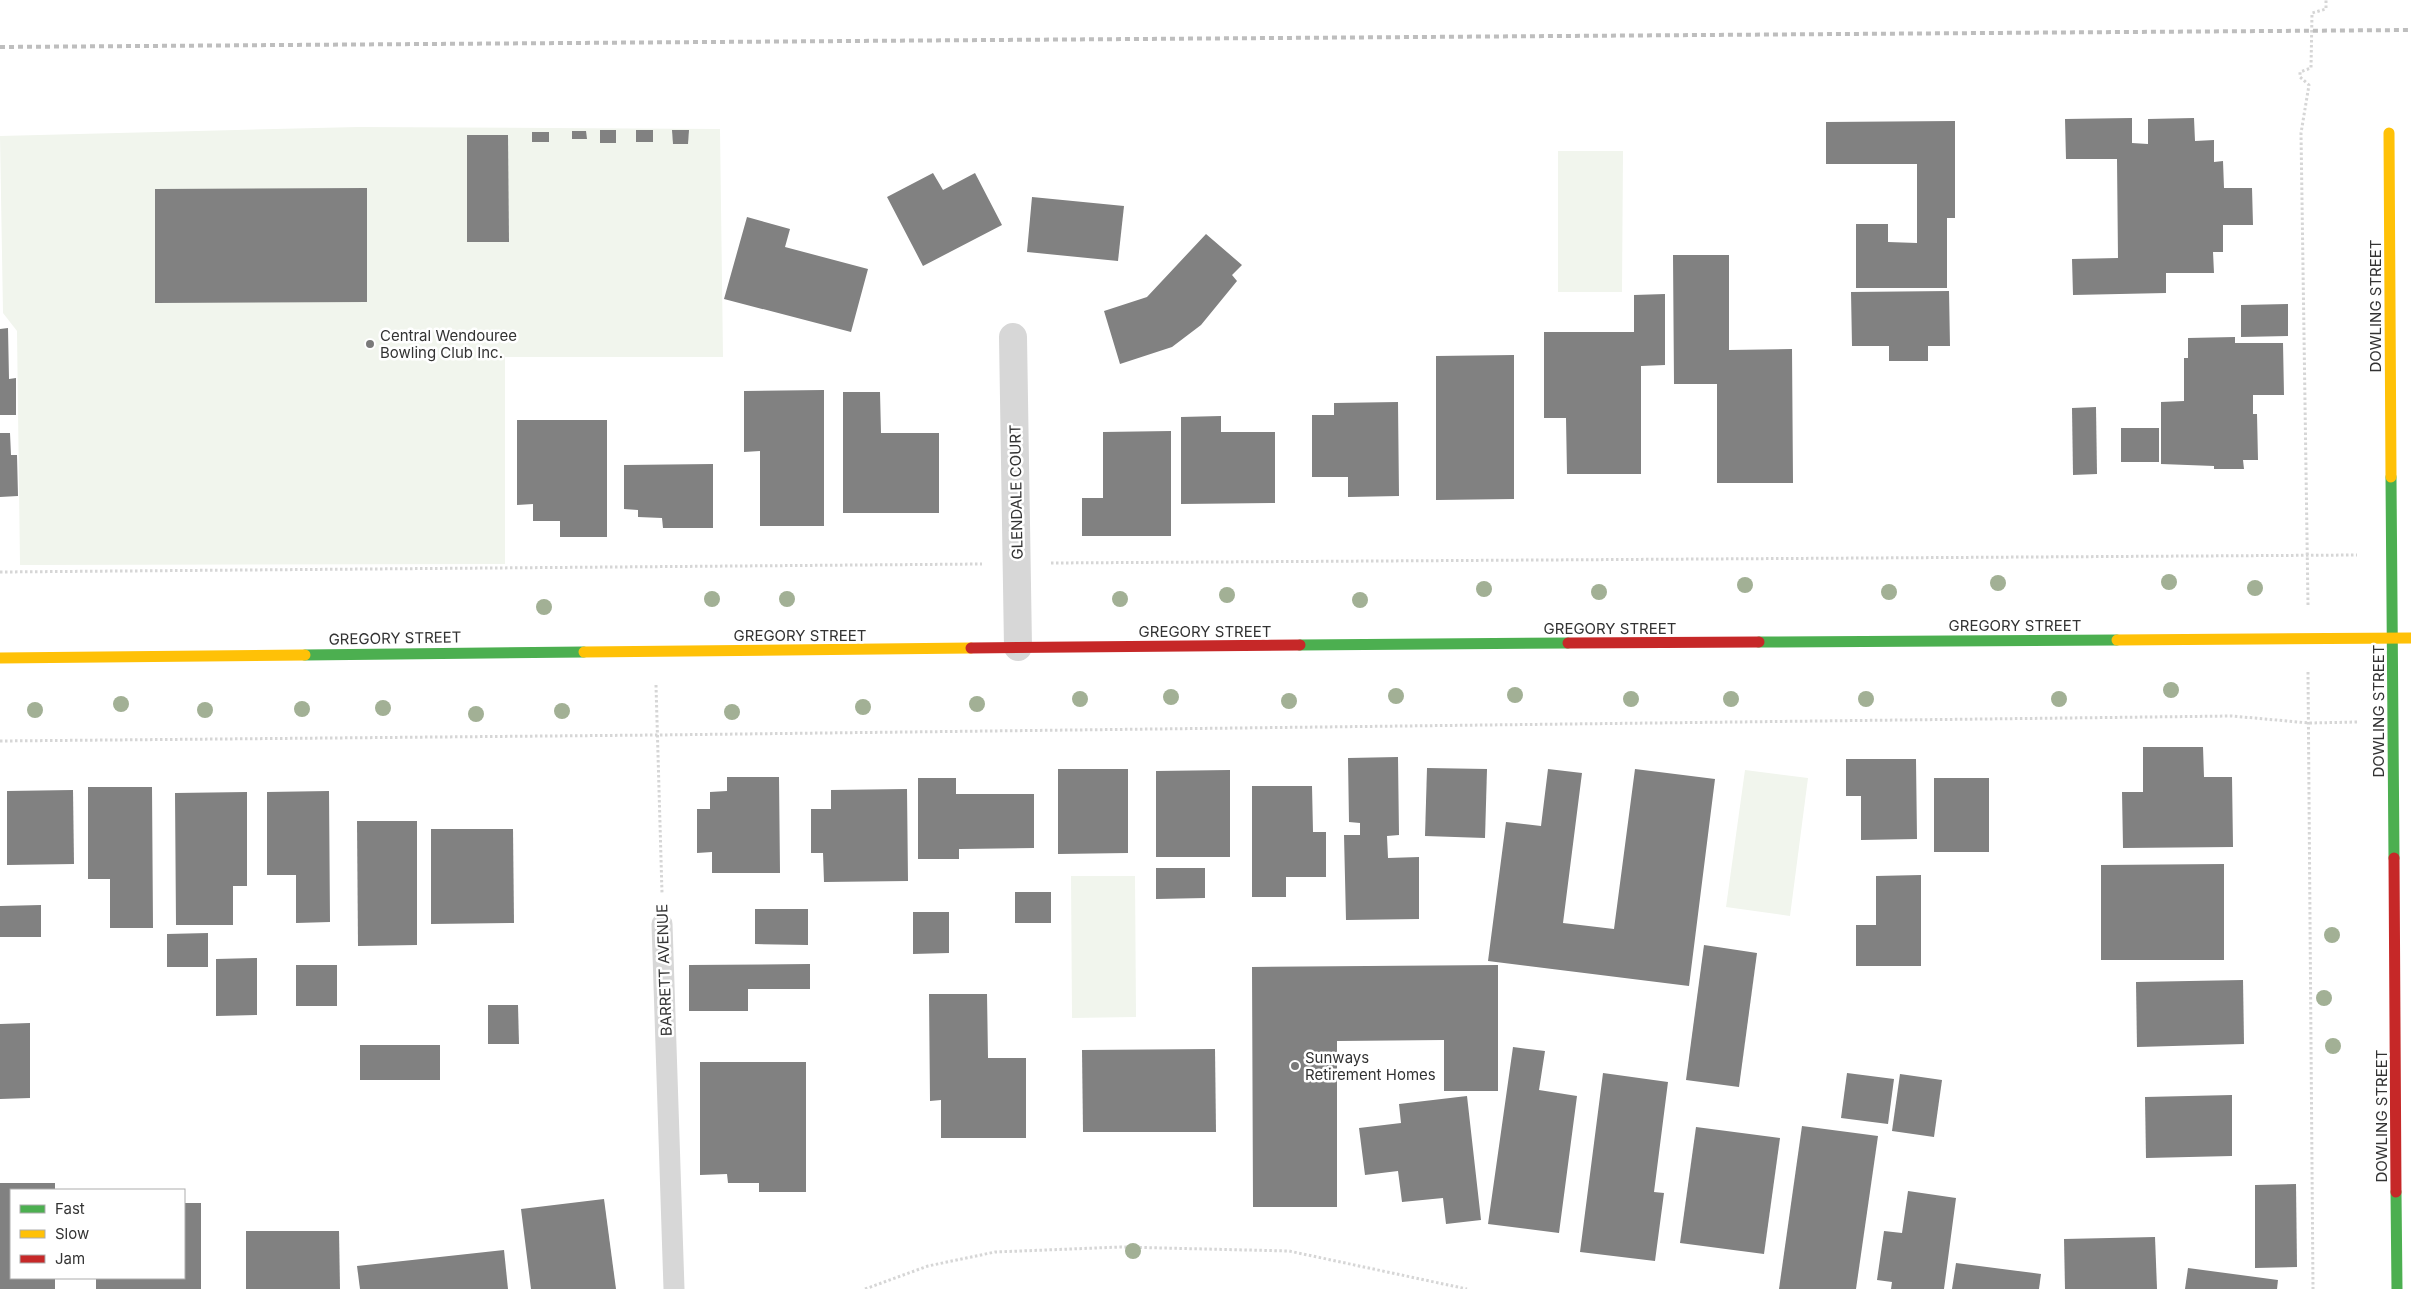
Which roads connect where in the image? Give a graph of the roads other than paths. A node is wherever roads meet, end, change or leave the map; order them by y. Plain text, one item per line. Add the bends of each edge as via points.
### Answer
1 (2389, 133) dead end
2 (1013, 337) dead end
3 (2392, 638) junction
4 (2411, 638) edge
5 (1018, 647) junction
6 (0, 658) edge
7 (662, 924) road end
8 (674, 1289) edge
9 (2398, 1289) edge

1 - 3 street, DOWLING STREET
2 - 5 street, GLENDALE COURT
3 - 4 street, GREGORY STREET
3 - 5 street, GREGORY STREET
3 - 9 street, DOWLING STREET
5 - 6 street, GREGORY STREET
7 - 8 lane, BARRETT AVENUE

